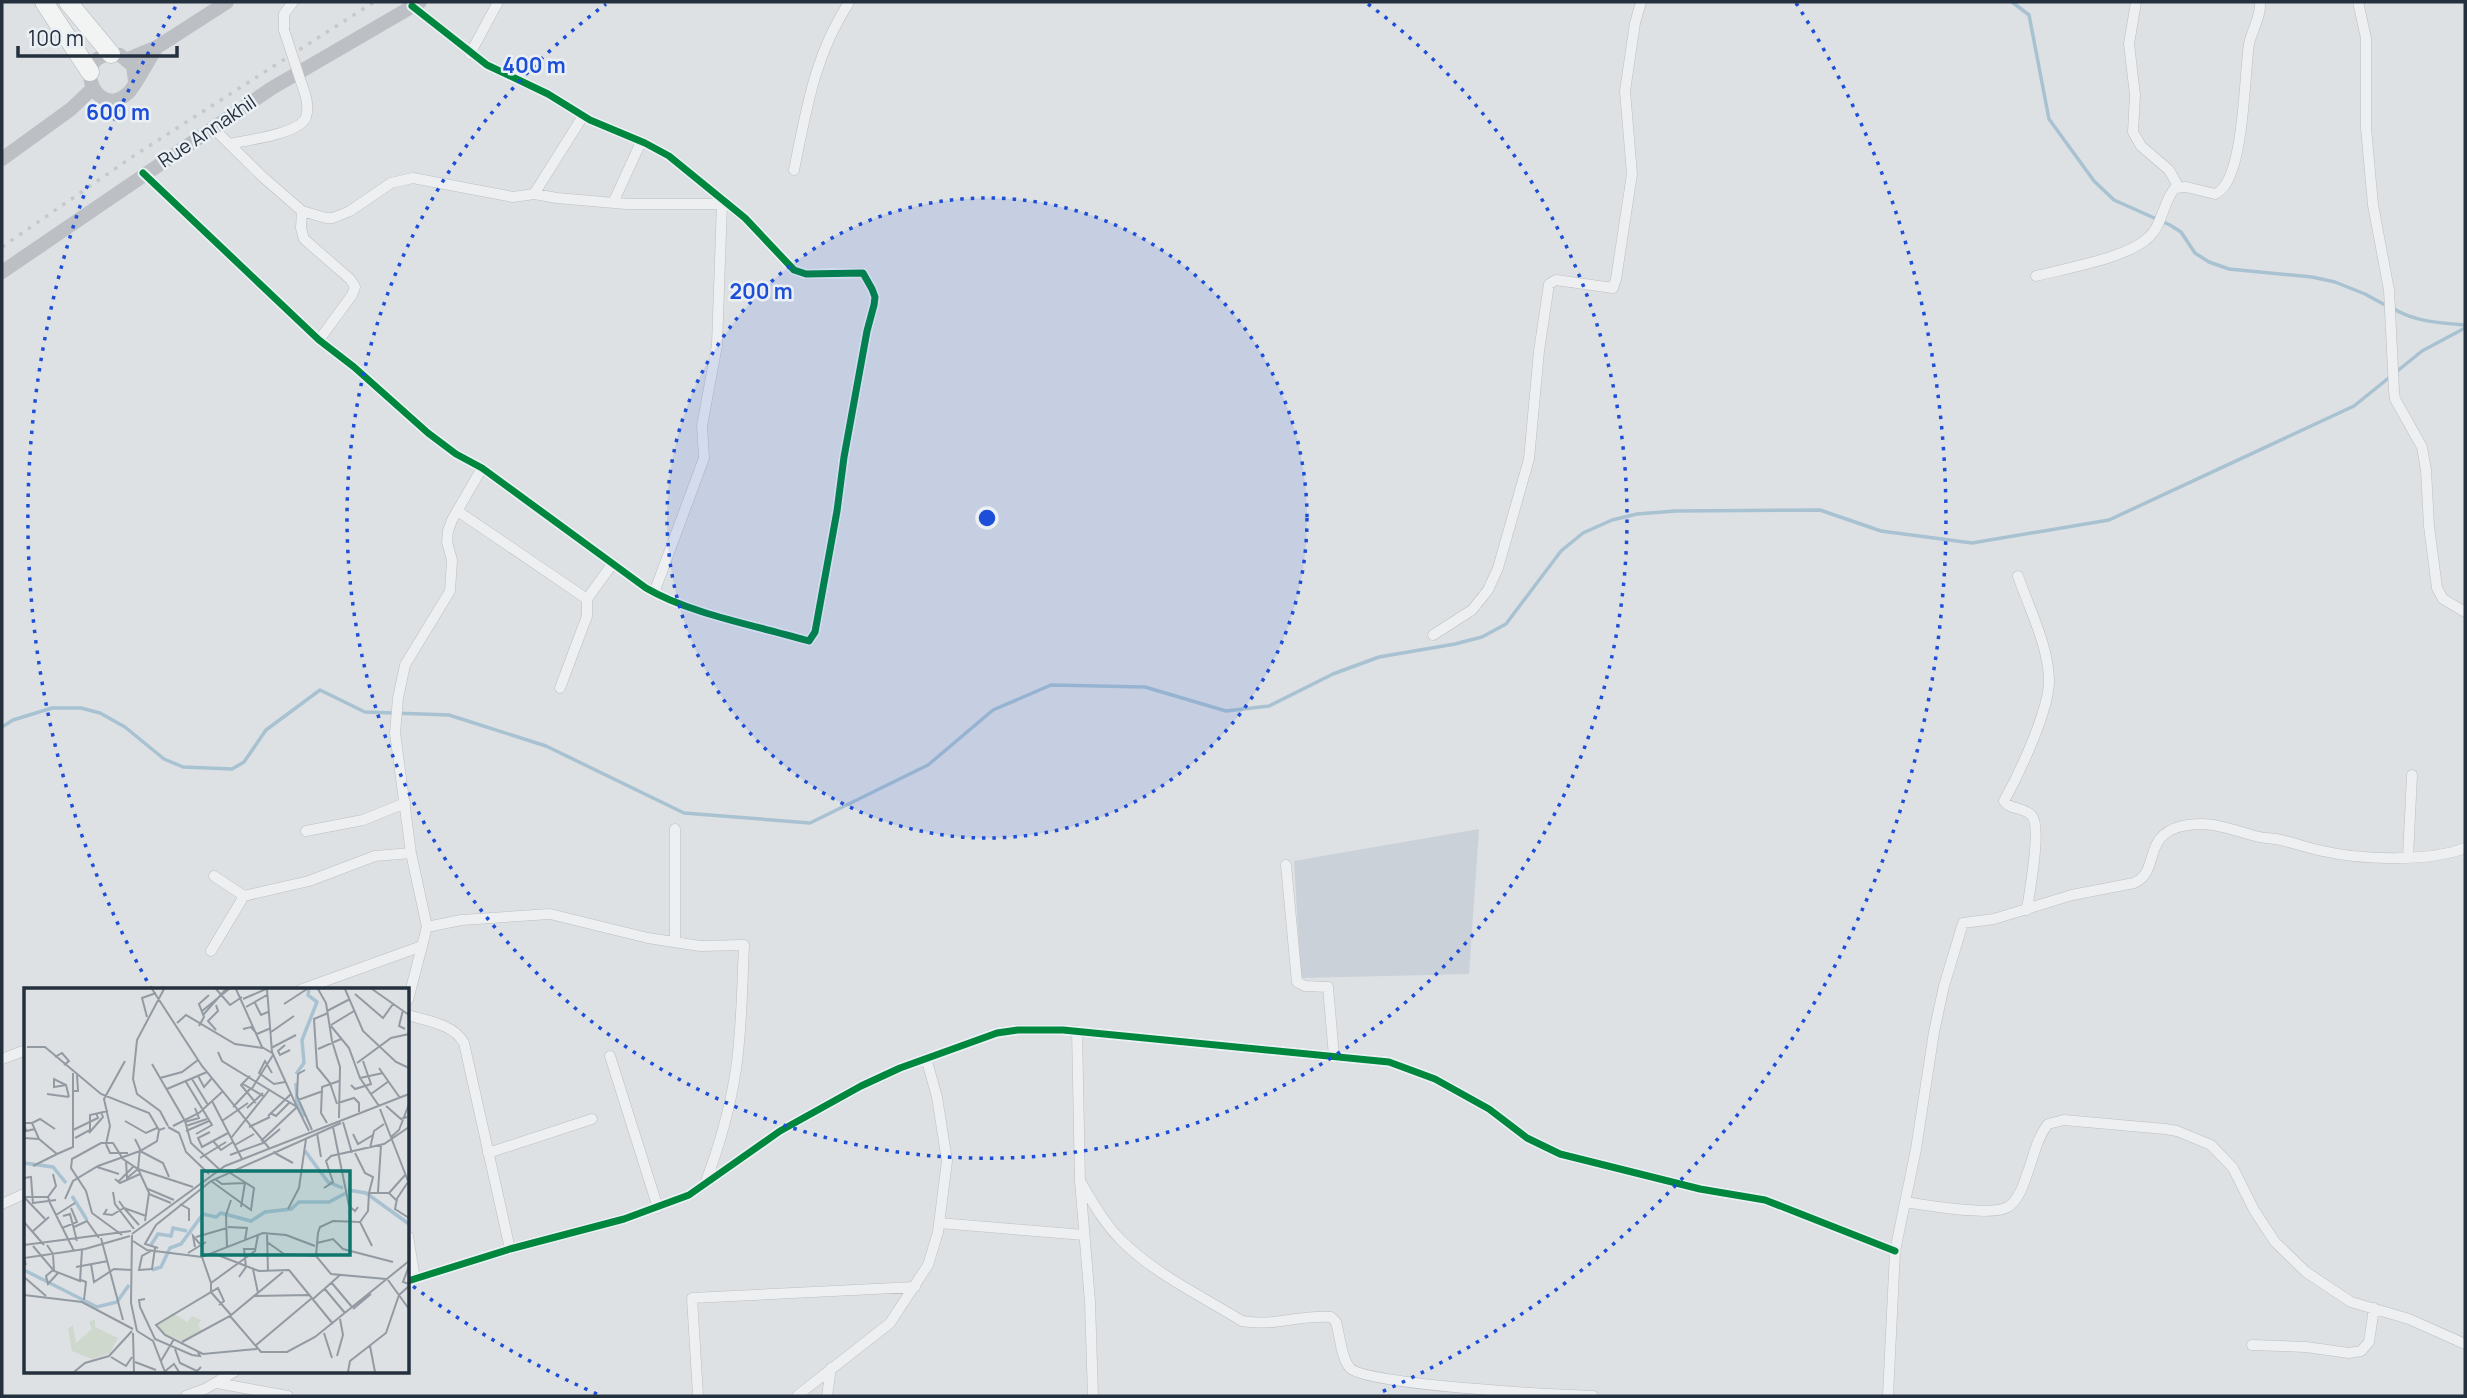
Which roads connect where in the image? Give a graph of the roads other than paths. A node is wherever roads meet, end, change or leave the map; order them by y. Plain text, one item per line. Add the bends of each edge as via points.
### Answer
1 (44, 2) edge
2 (68, 2) edge
3 (227, 2) edge
4 (293, 2) edge
5 (498, 2) edge
6 (849, 2) edge
7 (1641, 2) edge
8 (2136, 2) edge
9 (2259, 2) edge
10 (2358, 2) edge
11 (416, 4) edge
12 (157, 47) junction
13 (471, 54) junction
14 (119, 57) junction
15 (135, 81) junction
16 (95, 86) junction
17 (583, 116) junction
18 (213, 128) junction
19 (641, 142) junction
20 (229, 144) junction
21 (2, 159) edge
22 (794, 170) dead end
23 (144, 173) junction
24 (2178, 186) junction
25 (534, 194) junction
26 (613, 203) junction
27 (725, 204) junction
28 (302, 211) junction
29 (2, 272) edge
30 (2036, 276) dead end
31 (319, 340) junction
32 (482, 468) junction
33 (459, 512) junction
34 (613, 563) junction
35 (2018, 576) dead end
36 (654, 593) junction
37 (587, 598) junction
38 (2465, 612) edge
39 (1433, 635) dead end
40 (559, 688) dead end
41 (2412, 775) dead end
42 (405, 803) junction
43 (675, 829) dead end
44 (306, 831) dead end
45 (2465, 848) edge
46 (411, 853) junction
47 (2408, 857) junction
48 (1286, 865) dead end
49 (214, 876) dead end
50 (244, 896) junction
51 (2027, 910) junction
52 (427, 927) junction
53 (675, 942) junction
54 (422, 946) junction
55 (211, 951) dead end
56 (306, 988) edge
57 (410, 992) edge
58 (410, 1016) edge
59 (1077, 1031) junction
60 (24, 1051) edge
61 (611, 1056) dead end
62 (1334, 1056) junction
63 (926, 1058) junction
64 (2, 1059) edge
65 (592, 1119) dead end
66 (488, 1153) junction
67 (1080, 1181) junction
68 (704, 1185) junction
69 (24, 1194) edge
70 (1905, 1202) junction
71 (2, 1204) edge
72 (658, 1208) junction
73 (939, 1223) junction
74 (1084, 1235) junction
75 (510, 1249) junction
76 (1895, 1251) junction
77 (411, 1280) edge
78 (915, 1287) junction
79 (2374, 1308) junction
80 (2465, 1344) edge
81 (2252, 1345) dead end
82 (831, 1368) junction
83 (231, 1374) edge
84 (217, 1383) junction
85 (186, 1396) edge
86 (288, 1396) edge
87 (698, 1396) edge
88 (797, 1396) edge
89 (828, 1396) edge
90 (1093, 1396) edge
91 (1594, 1396) edge
92 (1888, 1396) edge

1 - 16 highway
2 - 14 highway
3 - 12 street
4 - 20 street, bridge via 284,14 284,30 307,106 304,121 290,131
5 - 13 street
6 - 22 street via 833,27 811,83
7 - 39 street via 1625,91 1632,174 1616,279 1613,288 1556,280 1549,284 1529,459 1498,568 1472,610
8 - 24 street via 2129,53 2135,95 2133,132
9 - 24 street via 2259,18 2249,43 2245,107 2227,181 2215,194
10 - 38 street via 2365,24 2366,128 2373,205 2389,290 2395,399 2422,447 2437,588 2443,599
11 - 13 street
11 - 18 street, Rue Annakhil
12 - 14 street
12 - 15 street
13 - 17 street
14 - 15 street via 132,66
14 - 16 street via 102,56 94,63
15 - 16 street via 119,99
16 - 21 street
17 - 19 street
17 - 25 street
18 - 20 street
18 - 23 street, Rue Annakhil
19 - 26 street
19 - 27 street via 669,156
20 - 28 street
23 - 29 street, Rue Annakhil
23 - 31 street
24 - 30 street via 2148,238 2094,261
25 - 26 street
25 - 28 street via 513,197 413,178 391,183 333,218
26 - 27 street
27 - 36 street via 717,345 702,426 704,458
27 - 36 street via 794,270 863,273 875,297 815,632 809,641 684,606
28 - 31 street via 304,239 355,287
31 - 32 street via 428,433
32 - 33 street
32 - 34 street
33 - 37 street
33 - 42 street via 448,531 450,592 405,665 398,698 395,724
34 - 36 street
34 - 37 street
35 - 51 street via 2049,683 2034,734 2004,801 2030,814 2035,823
37 - 40 street via 587,616
41 - 47 street
42 - 44 street via 363,820
42 - 46 street
43 - 53 street
45 - 47 street via 2442,856
46 - 50 street via 375,856 309,881
46 - 52 street
47 - 51 street via 2325,852 2225,826 2200,824 2180,827 2158,841 2140,880
48 - 62 street via 1297,982 1328,987
49 - 50 street
50 - 55 street
51 - 70 street via 1962,924 1934,1032
52 - 53 street via 550,914
52 - 54 street
53 - 68 street via 744,945 736,1068 729,1107
54 - 56 street
54 - 57 street
58 - 66 street via 447,1027 461,1037
59 - 62 street
59 - 63 street via 997,1033
59 - 67 street
60 - 64 street
61 - 72 street
62 - 76 street via 1389,1062 1436,1079 1489,1109 1527,1139 1560,1154 1765,1200
63 - 68 street via 861,1086 780,1131
63 - 73 street via 947,1161
65 - 66 street
66 - 75 street
67 - 74 street
67 - 91 street via 1102,1217 1137,1255 1242,1321 1258,1324 1331,1317 1349,1367 1357,1373 1479,1390
68 - 72 street
69 - 71 street
70 - 76 street
70 - 79 street via 1980,1210 2008,1207 2018,1195 2042,1133 2056,1121 2177,1131 2211,1145 2223,1156 2275,1242 2306,1272 2351,1302
72 - 75 street
73 - 74 street
73 - 78 street via 928,1265
74 - 90 street
75 - 77 street
76 - 92 street
78 - 82 street via 890,1323
78 - 87 street via 692,1298
79 - 80 street via 2409,1318
79 - 81 street via 2369,1342 2361,1351
82 - 88 street
82 - 89 street
83 - 84 street
84 - 85 street
84 - 86 street

